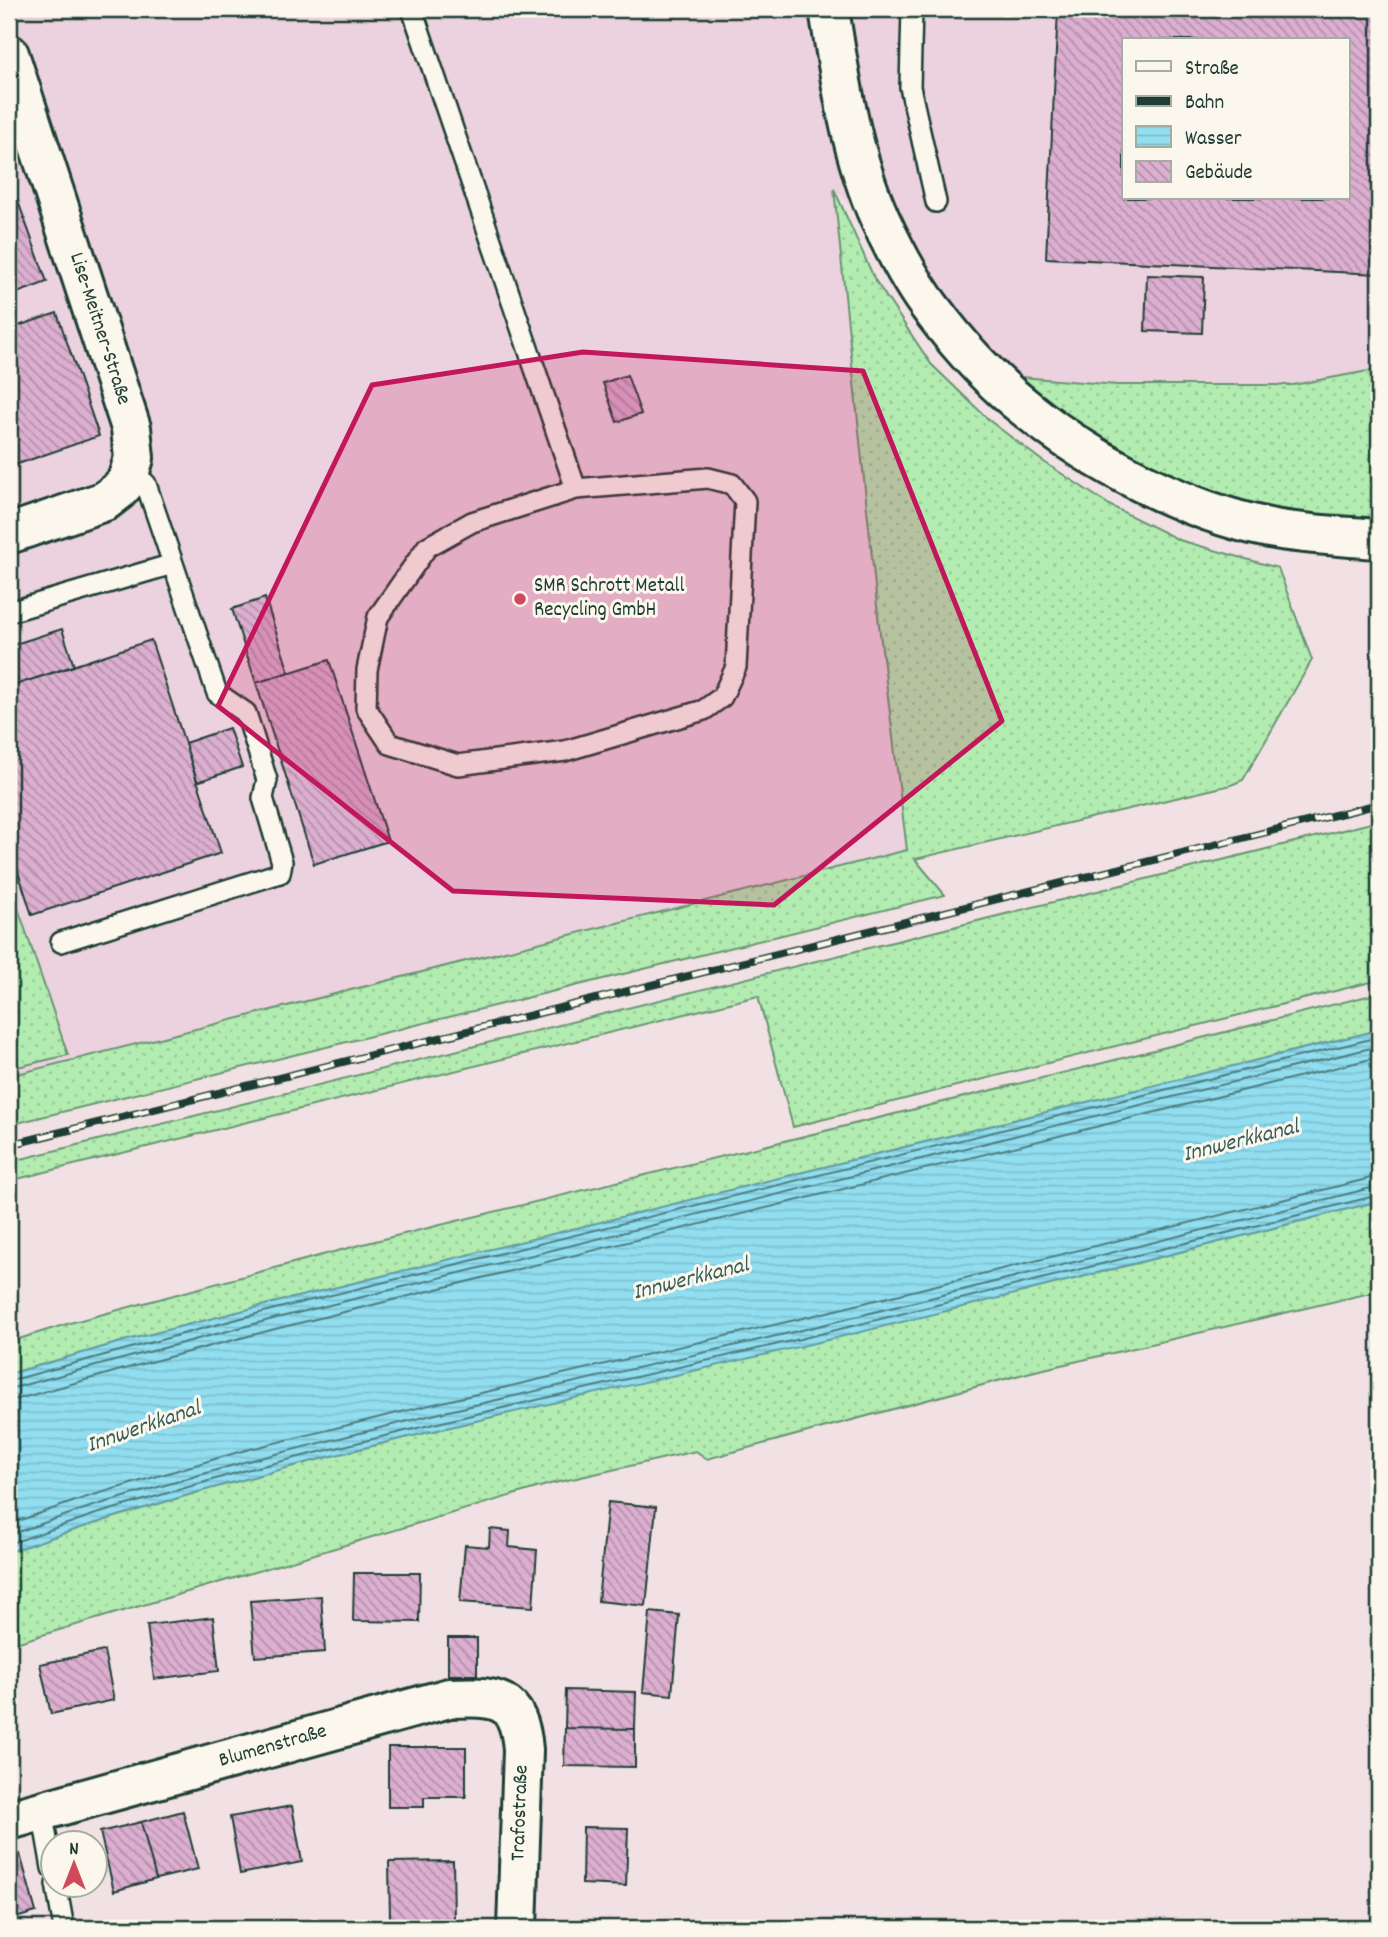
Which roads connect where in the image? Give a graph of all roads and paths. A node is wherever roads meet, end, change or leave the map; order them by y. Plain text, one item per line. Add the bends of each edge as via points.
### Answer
1 (412, 9) edge
2 (829, 9) edge
3 (912, 9) edge
4 (9, 54) edge
5 (936, 202) dead end
6 (130, 470) junction
7 (576, 489) junction
8 (9, 534) edge
9 (1379, 539) edge
10 (173, 564) junction
11 (9, 612) edge
12 (61, 942) dead end
13 (505, 1703) joint
14 (25, 1816) edge
15 (38, 1841) edge
16 (58, 1898) edge
17 (64, 1928) edge
18 (517, 1928) edge

1 - 7 lane
2 - 9 street via 845,104 879,217 931,309 977,364 1028,410 1089,453 1160,491 1269,528
3 - 5 lane via 910,87
4 - 6 street, Lise-Meitner-Straße via 131,428 134,458
6 - 8 street via 127,481 105,501
6 - 10 lane via 146,484
7 - 7 lane via 472,523 427,547 378,617 367,670 366,708 390,744 458,765 565,751 704,710 722,697 736,667 745,501 733,484 708,478
10 - 11 lane
10 - 12 lane via 218,693 246,713 267,779 263,798 282,862 280,873
13 - 14 street, Blumenstraße via 490,1697 449,1698
13 - 18 street, Trafostraße via 522,1729
14 - 15 lane, Blumenstraße
16 - 17 lane

